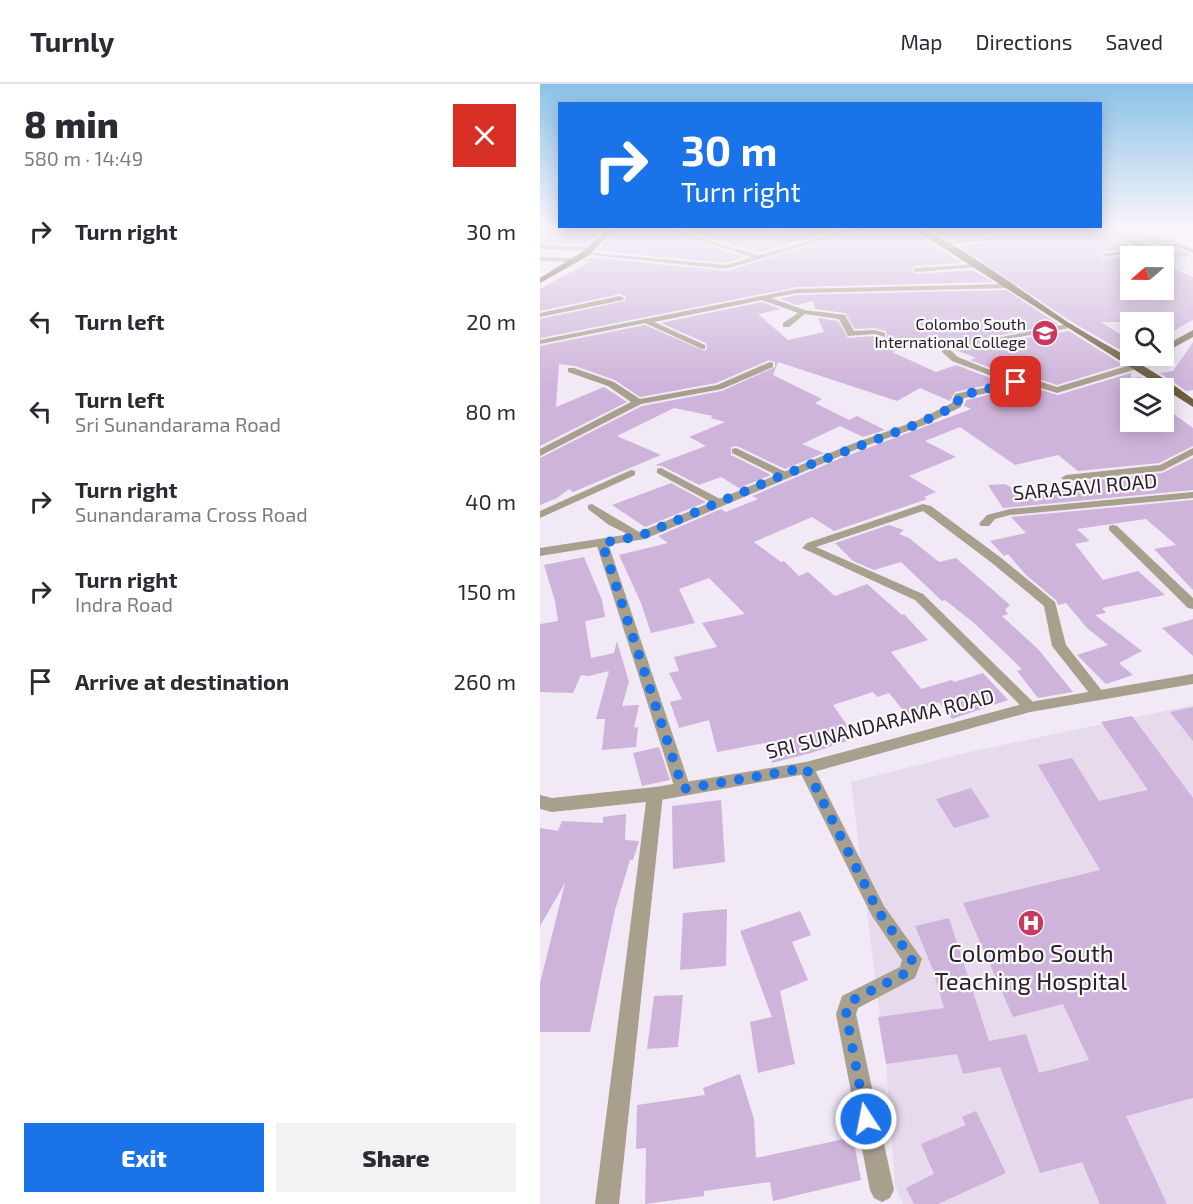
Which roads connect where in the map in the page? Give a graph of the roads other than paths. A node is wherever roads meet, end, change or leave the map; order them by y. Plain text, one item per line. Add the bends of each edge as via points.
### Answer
1 (1000, 279) edge
2 (1010, 286) junction
3 (759, 297) junction
4 (620, 298) dead end
5 (804, 312) junction
6 (540, 315) edge
7 (644, 320) junction
8 (786, 325) dead end
9 (1067, 326) junction
10 (1193, 333) edge
11 (882, 335) dead end
12 (985, 341) dead end
13 (540, 342) edge
14 (1174, 344) edge
15 (702, 347) dead end
16 (945, 350) dead end
17 (1120, 356) edge
18 (770, 365) dead end
19 (1137, 366) joint
20 (571, 370) dead end
21 (1016, 382) junction
22 (638, 402) junction
23 (1193, 404) edge
24 (736, 451) dead end
25 (1193, 452) edge
26 (540, 453) edge
27 (661, 471) dead end
28 (631, 472) dead end
29 (783, 475) junction
30 (1066, 478) dead end
31 (1193, 495) edge
32 (720, 503) junction
33 (592, 507) dead end
34 (540, 515) edge
35 (985, 524) dead end
36 (1113, 528) dead end
37 (640, 536) junction
38 (602, 543) junction
39 (540, 552) edge
40 (1193, 605) edge
41 (1193, 679) edge
42 (1098, 695) junction
43 (1030, 707) junction
44 (806, 768) junction
45 (683, 789) junction
46 (655, 794) junction
47 (540, 802) edge
48 (882, 1190) dead end
49 (608, 1204) edge

1 - 2 main road
2 - 3 street via 797,291
2 - 9 main road
3 - 5 street
3 - 7 street
4 - 6 street
5 - 8 street
5 - 11 street via 842,317 852,334
7 - 13 street
7 - 15 street
9 - 12 street
9 - 17 main road
10 - 14 main road
16 - 21 street via 955,359
18 - 22 street via 719,387
19 - 21 street via 1057,390 1029,381
19 - 23 main road
20 - 22 street via 611,384
21 - 29 street via 959,396 957,405 920,423
22 - 26 street
24 - 29 street
25 - 30 street via 1162,468
27 - 32 street
28 - 34 street
29 - 32 street
31 - 35 street, SARASAVI ROAD via 1010,512 991,517
32 - 37 street
33 - 37 street
36 - 40 street
37 - 38 street
38 - 39 street
38 - 45 street
41 - 42 street, SRI SUNANDARAMA ROAD
42 - 43 street, SRI SUNANDARAMA ROAD
42 - 43 street via 1059,646 1050,605 927,508 808,548 919,597
43 - 44 street, SRI SUNANDARAMA ROAD
44 - 45 street, SRI SUNANDARAMA ROAD
44 - 48 street via 878,911 912,959 908,972 849,1002 846,1014
45 - 46 street, SRI SUNANDARAMA ROAD
46 - 47 street, SRI SUNANDARAMA ROAD via 552,805
46 - 49 street

